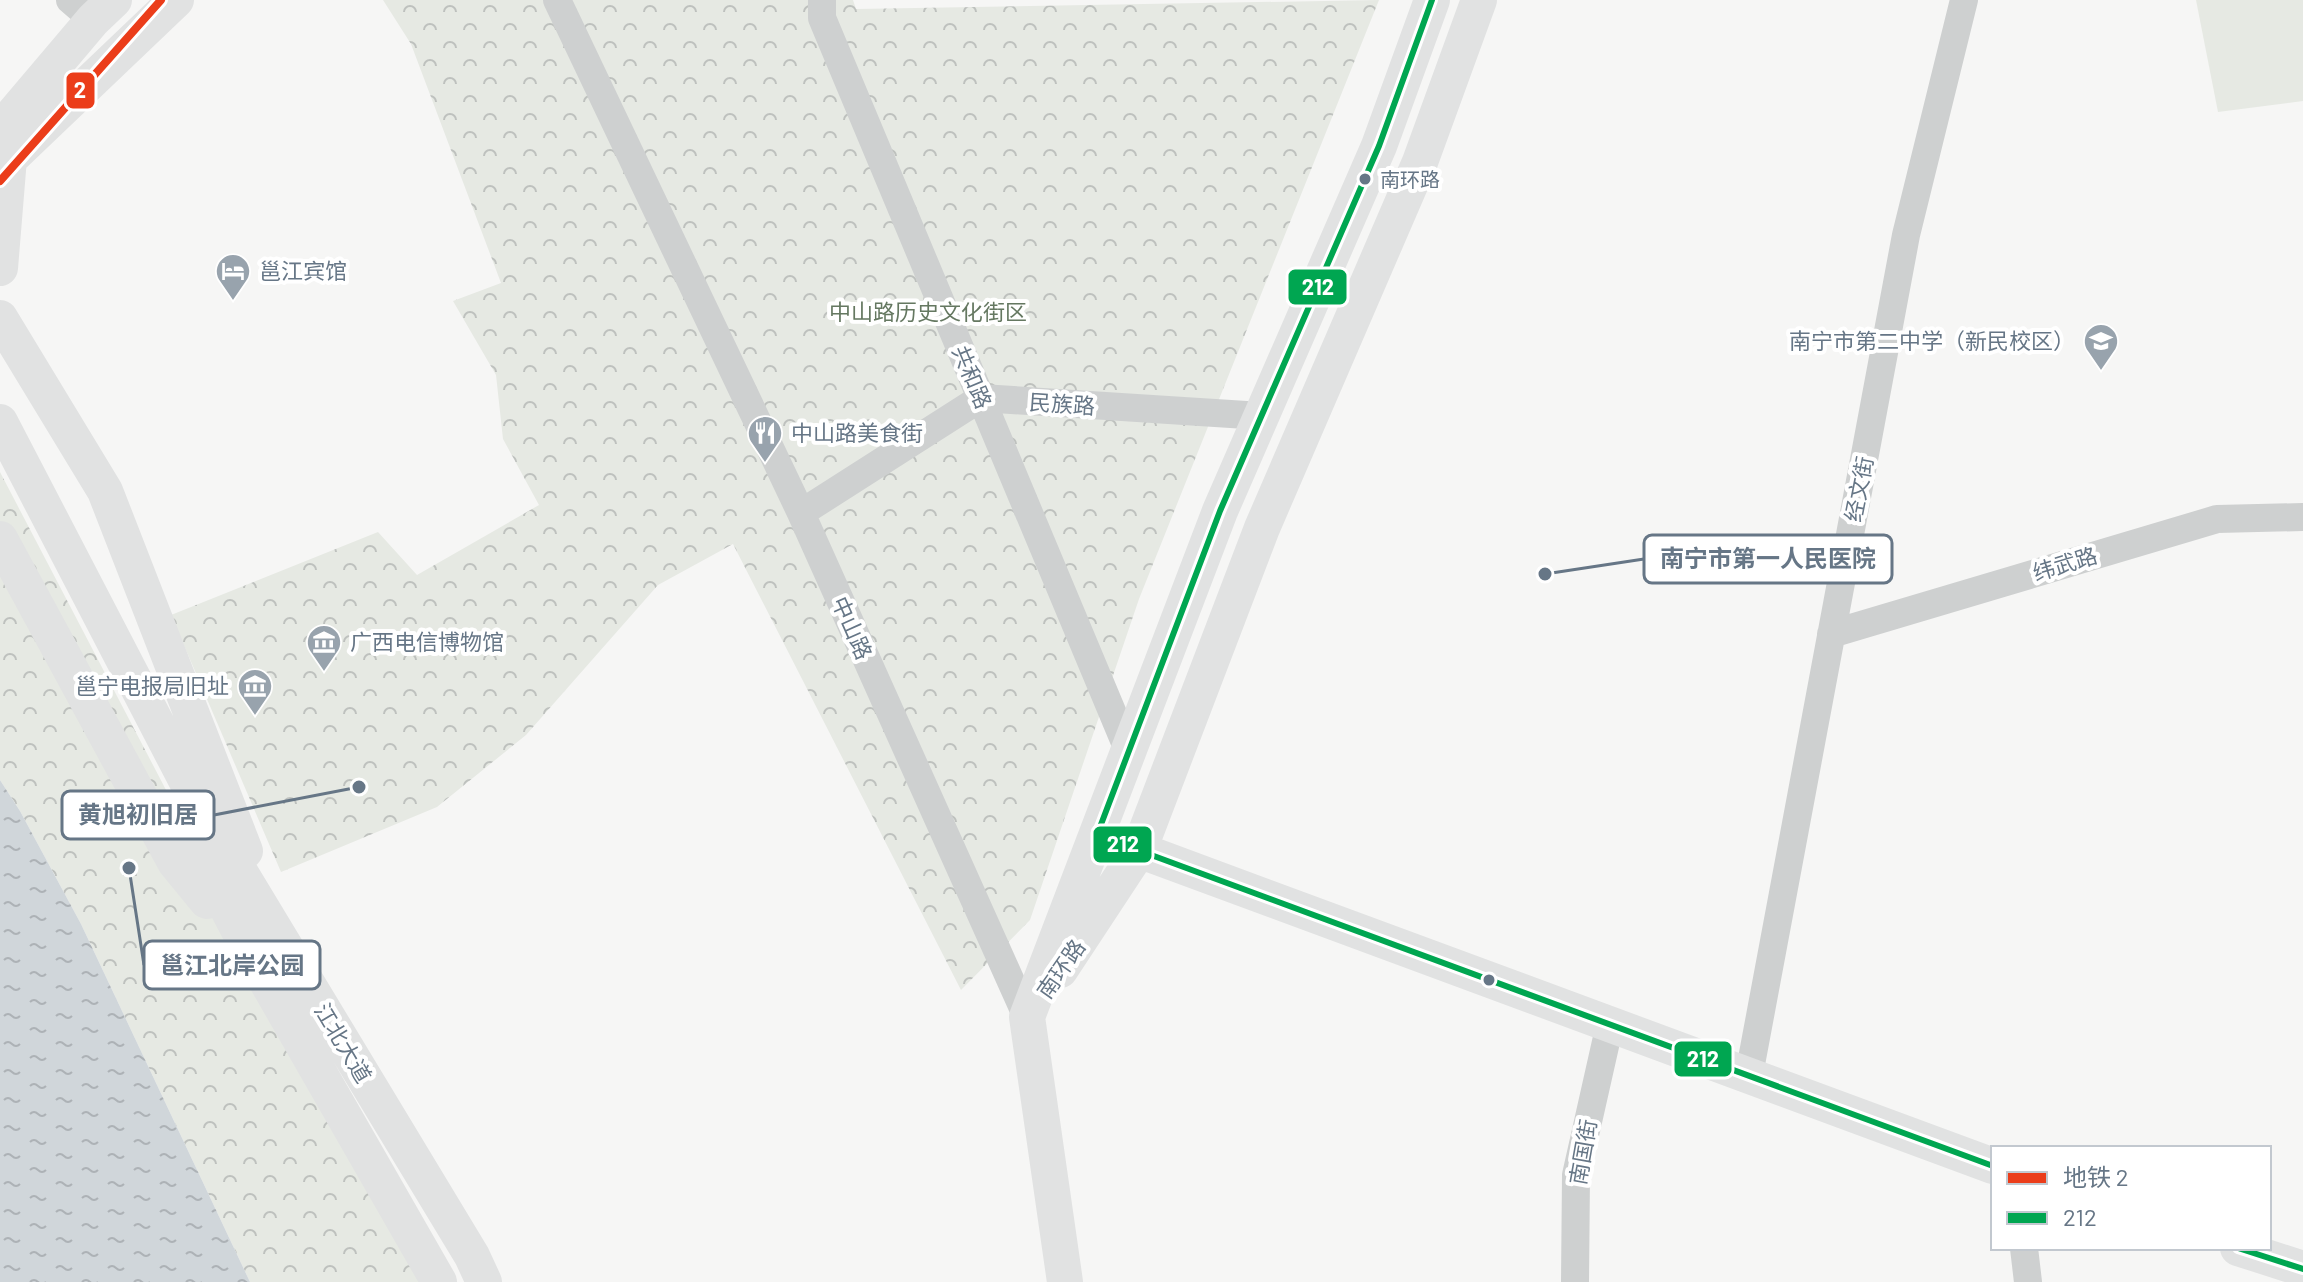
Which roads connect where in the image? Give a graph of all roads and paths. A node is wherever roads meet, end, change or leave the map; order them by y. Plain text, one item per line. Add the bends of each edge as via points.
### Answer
1 (176, 0) edge
2 (557, 0) edge
3 (822, 0) edge
4 (1432, 0) edge
5 (1479, 0) edge
6 (1964, 0) edge
7 (92, 7) edge
8 (3, 152) edge
9 (0, 268) edge
10 (0, 318) edge
11 (981, 398) junction
12 (1262, 416) junction
13 (0, 422) edge
14 (0, 472) edge
15 (801, 513) junction
16 (2303, 517) edge
17 (0, 539) edge
18 (1831, 634) junction
19 (1129, 752) junction
20 (187, 806) junction
21 (1097, 835) junction
22 (1139, 850) junction
23 (263, 942) junction
24 (1027, 1017) junction
25 (1610, 1024) junction
26 (1749, 1075) junction
27 (1991, 1165) edge
28 (2024, 1250) edge
29 (2244, 1250) edge
30 (2303, 1269) edge
31 (439, 1282) edge
32 (484, 1282) edge
33 (1065, 1282) edge
34 (1575, 1282) edge
35 (2028, 1282) edge

1 - 8 main road
2 - 15 street, 中山路
3 - 11 street, 共和路 via 822,18
4 - 12 main road, 南环路 via 1379,146
5 - 22 main road, 南环路 via 1420,162 1262,528
6 - 18 street, 经文街 via 1906,235
7 - 8 main road
8 - 9 main road
10 - 23 main road via 105,491
11 - 12 street, 民族路
11 - 15 street
11 - 19 street, 共和路
12 - 19 main road, 南环路 via 1220,511
13 - 20 main road, 江北大道
14 - 20 main road, 江北大道
15 - 24 street, 中山路
16 - 18 street, 纬武路 via 2217,519
17 - 23 main road via 175,862
18 - 26 street, 经文街
19 - 21 main road, 南环路
20 - 23 main road, 江北大道
21 - 22 main road
21 - 24 main road, 南环路
22 - 24 main road, 南环路
22 - 25 main road
23 - 31 main road, 江北大道
23 - 32 main road, 江北大道 via 472,1256
24 - 33 main road, 中山路
25 - 26 main road
25 - 34 street, 南国街 via 1576,1175
26 - 27 main road
28 - 35 street
29 - 30 main road

